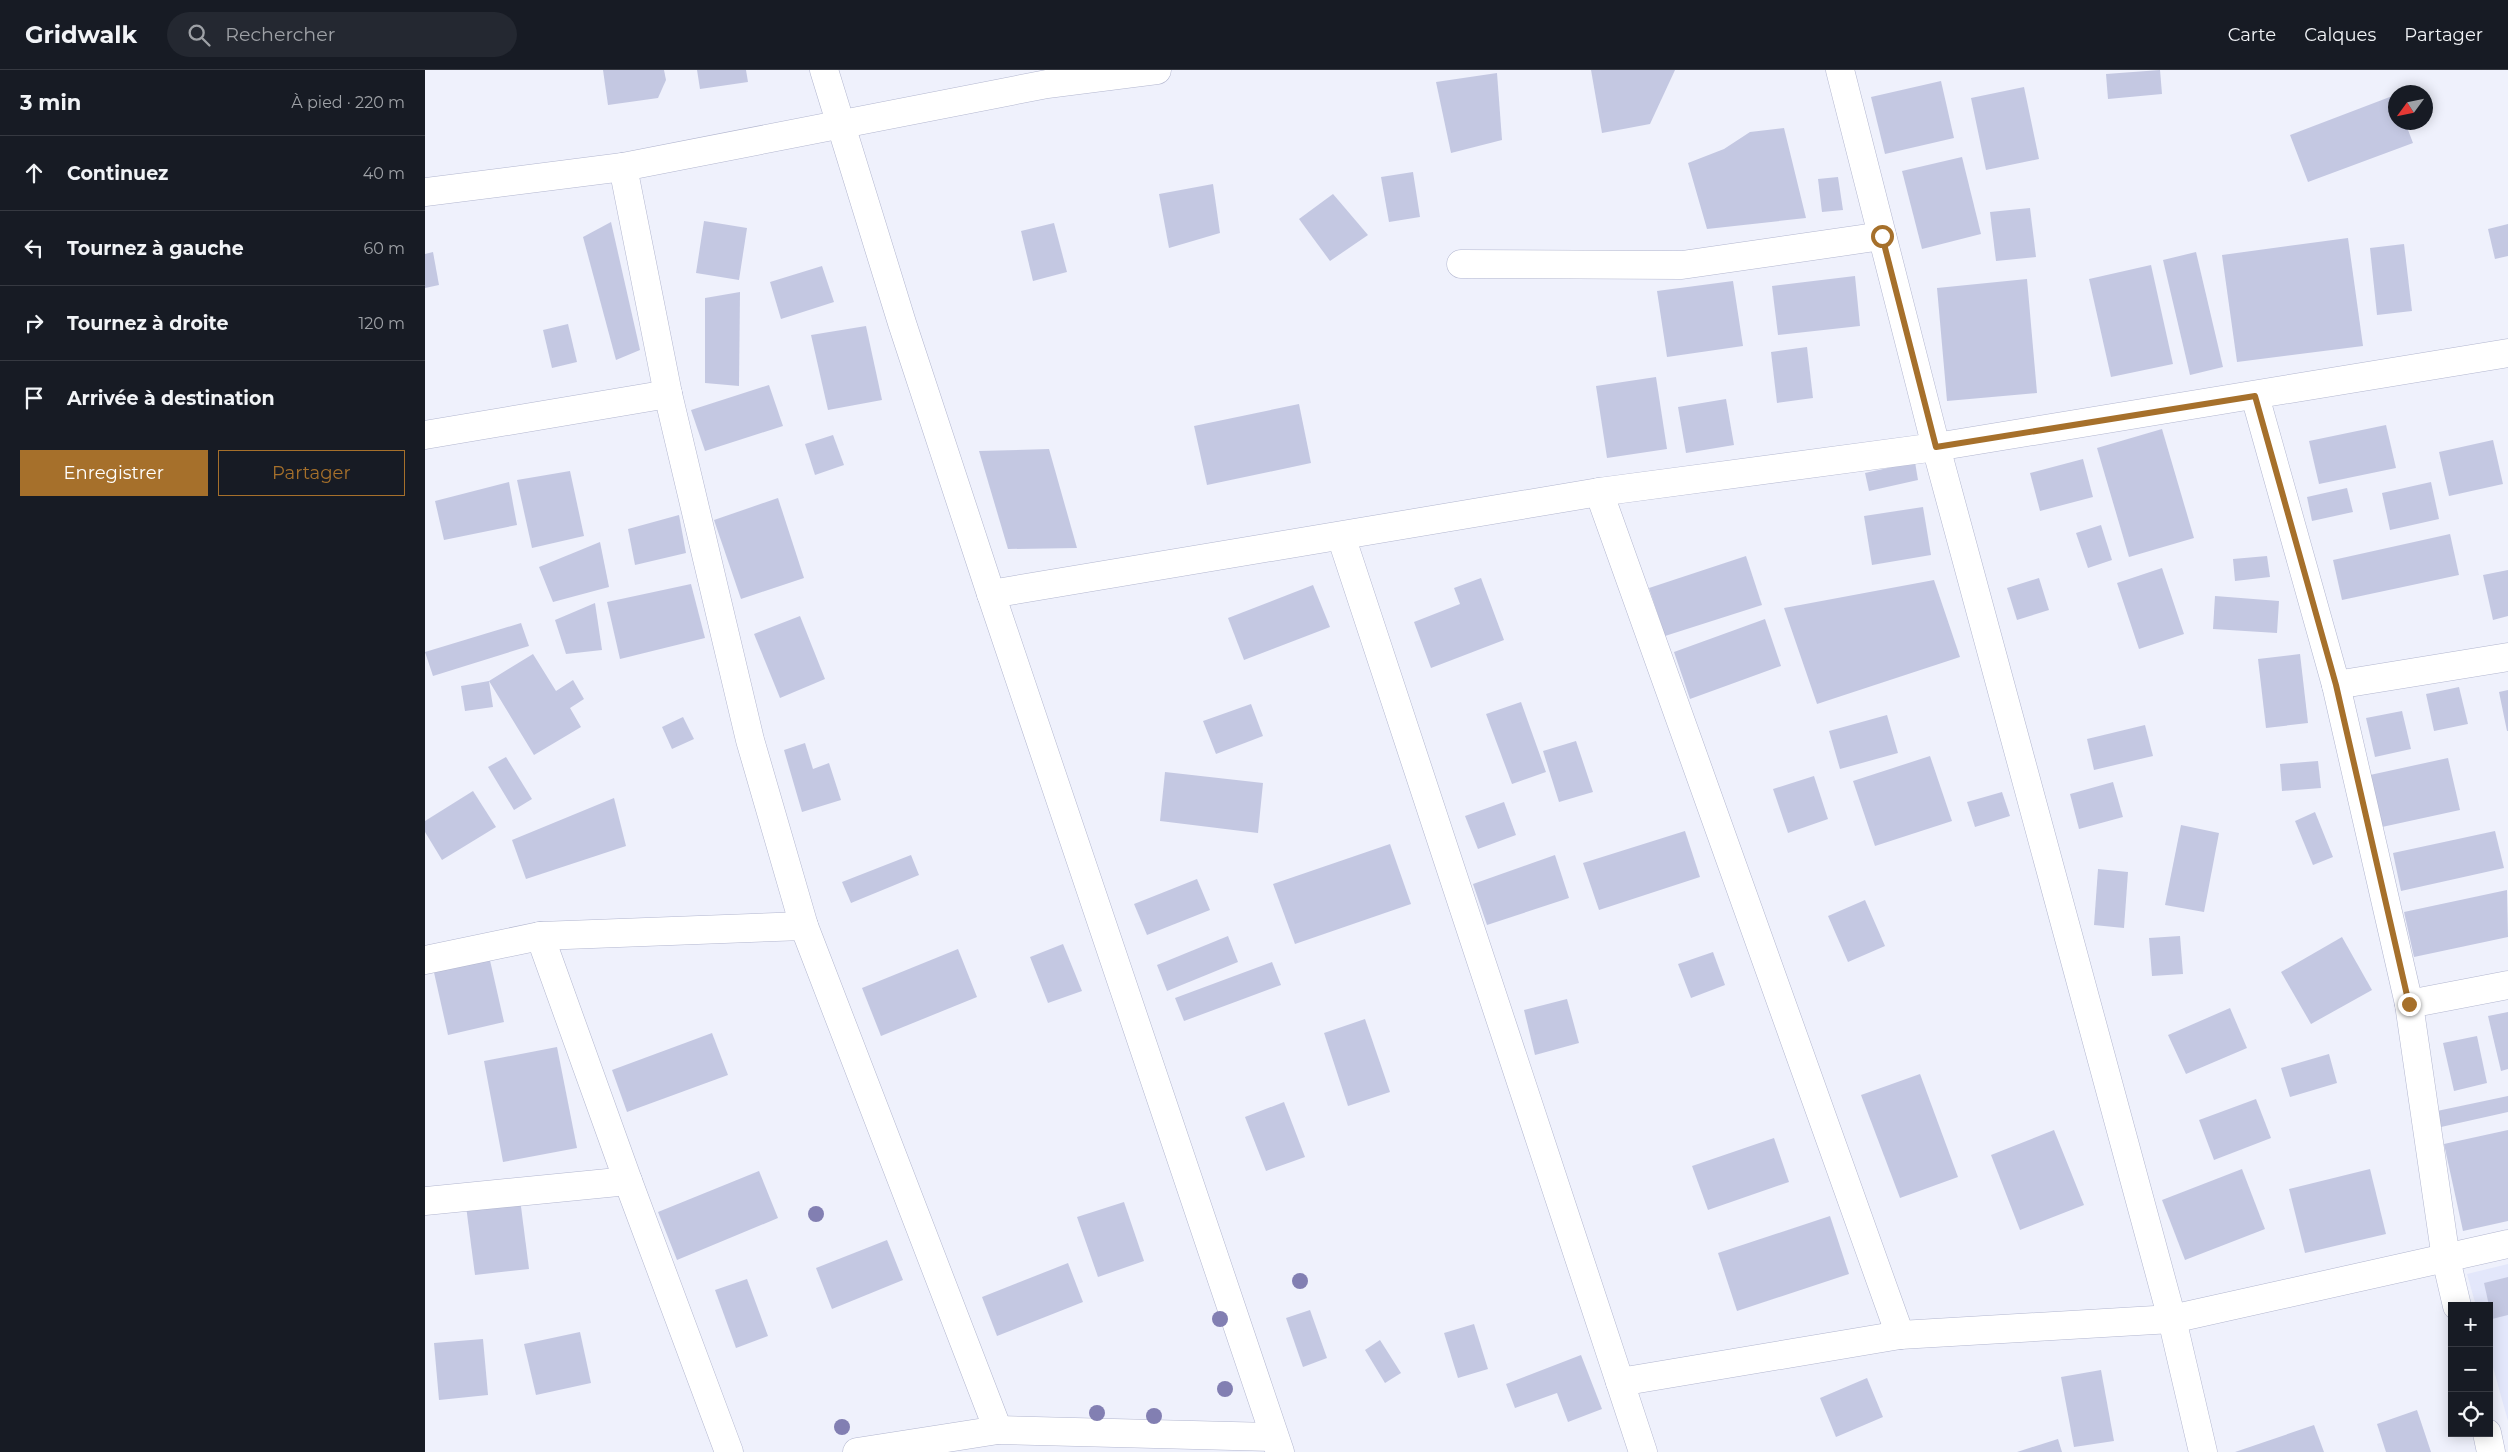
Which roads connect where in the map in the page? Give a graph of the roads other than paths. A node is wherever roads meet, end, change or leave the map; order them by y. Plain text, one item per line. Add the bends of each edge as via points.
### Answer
1 (825, 70) edge
2 (1157, 70) edge
3 (1840, 70) edge
4 (1045, 77) edge
5 (840, 126) junction
6 (623, 166) junction
7 (425, 192) edge
8 (1882, 236) junction
9 (1461, 264) dead end
10 (2508, 353) edge
11 (668, 394) junction
12 (2255, 396) junction
13 (425, 435) edge
14 (1936, 447) junction
15 (1599, 492) junction
16 (1341, 536) junction
17 (991, 594) junction
18 (2508, 657) edge
19 (2336, 685) junction
20 (804, 926) junction
21 (540, 936) junction
22 (425, 960) edge
23 (2508, 985) edge
24 (2409, 1004) junction
25 (628, 1181) junction
26 (425, 1201) edge
27 (2508, 1244) edge
28 (2446, 1259) junction
29 (2456, 1302) edge
30 (2172, 1320) junction
31 (1900, 1335) junction
32 (1620, 1382) junction
33 (998, 1430) junction
34 (2488, 1437) edge
35 (1277, 1444) edge
36 (729, 1452) edge
37 (857, 1452) edge
38 (1643, 1452) edge
39 (2203, 1452) edge
40 (2491, 1452) edge

1 - 5 street
2 - 4 street
3 - 8 street
4 - 5 street
5 - 6 street
5 - 17 street
6 - 7 street
6 - 11 street
8 - 9 street via 1682,265
8 - 14 street
10 - 12 street
11 - 13 street
11 - 20 street via 750,740
12 - 14 street
12 - 19 street
14 - 15 street
14 - 30 street
15 - 16 street
15 - 31 street
16 - 17 street
16 - 32 street
17 - 35 street
18 - 19 street
19 - 24 street
20 - 21 street
20 - 33 street
21 - 22 street
21 - 25 street
23 - 24 street
24 - 28 street
25 - 26 street
25 - 36 street
27 - 28 street
28 - 29 street
28 - 30 street
30 - 31 street
30 - 39 street
31 - 32 street
32 - 38 street
33 - 35 street
33 - 37 street
34 - 40 street

